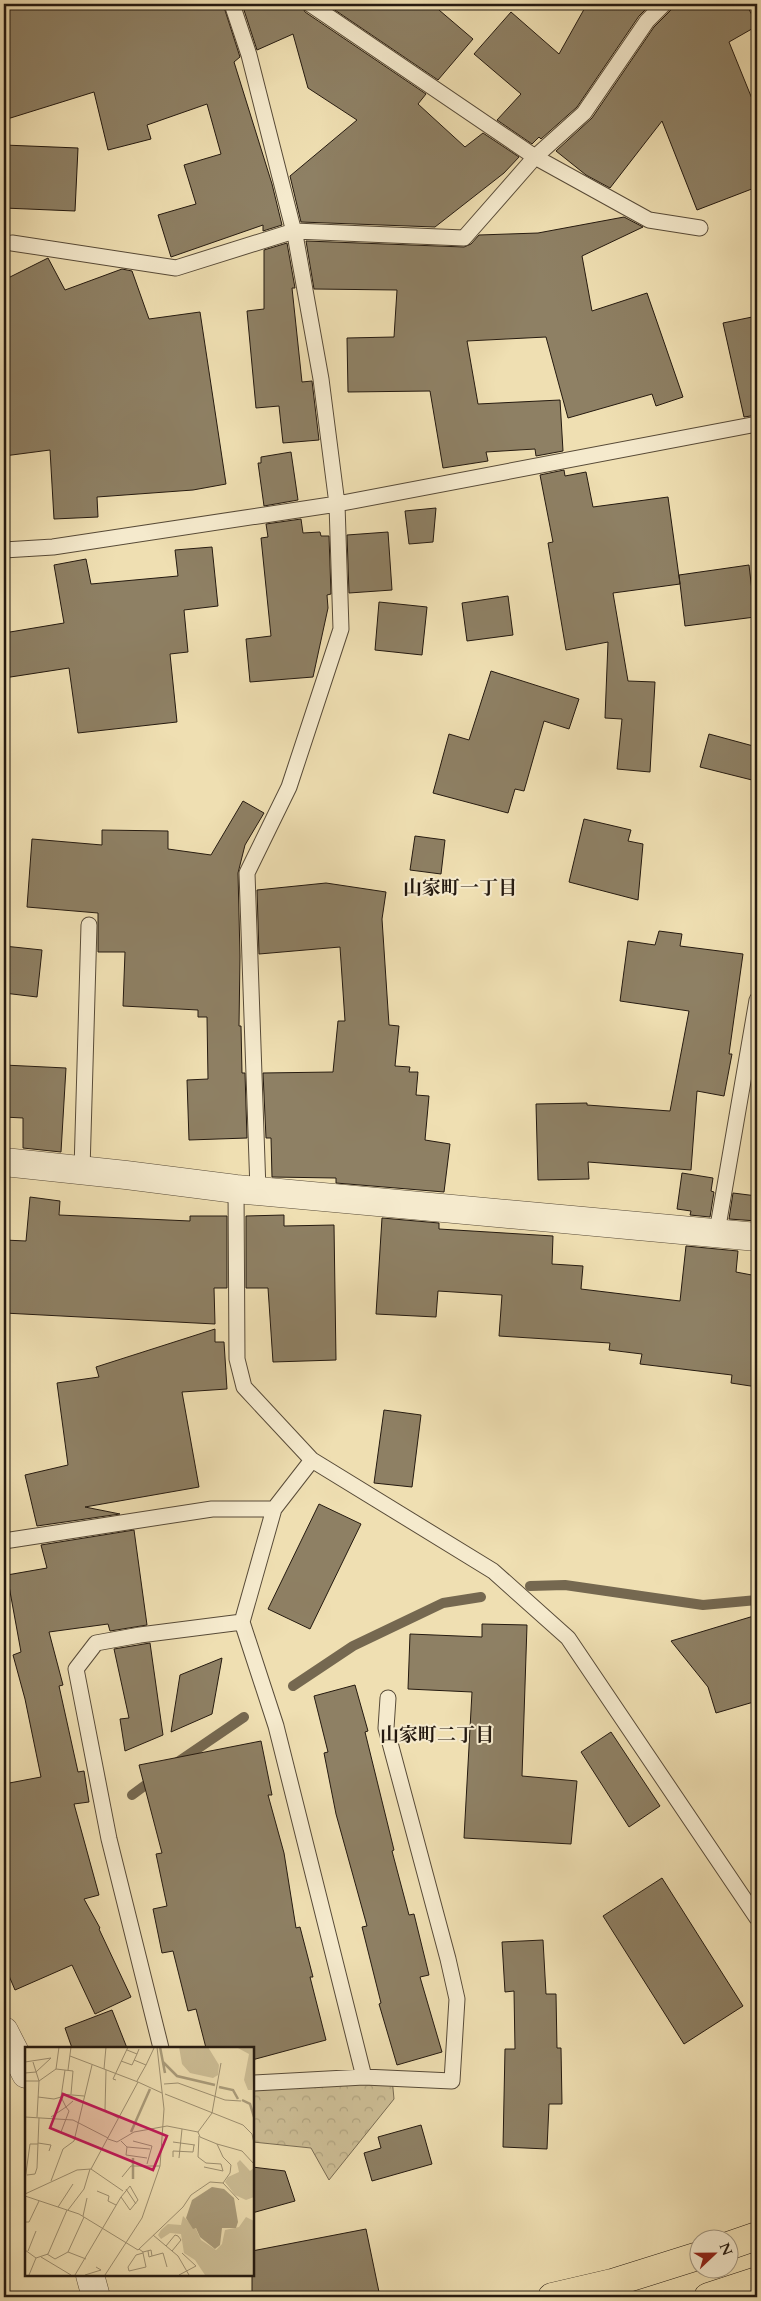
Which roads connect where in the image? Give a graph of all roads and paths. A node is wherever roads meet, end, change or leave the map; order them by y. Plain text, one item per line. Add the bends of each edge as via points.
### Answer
1 (232, 4) edge
2 (310, 4) edge
3 (664, 4) edge
4 (535, 157) junction
5 (700, 228) dead end
6 (294, 231) junction
7 (12, 243) dead end
8 (757, 424) edge
9 (337, 504) junction
10 (4, 550) edge
11 (89, 925) dead end
12 (757, 1000) edge
13 (4, 1162) edge
14 (82, 1170) junction
15 (247, 1190) junction
16 (717, 1232) junction
17 (757, 1237) edge
18 (312, 1460) junction
19 (274, 1510) junction
20 (4, 1541) edge
21 (242, 1622) junction
22 (388, 1698) dead end
23 (757, 1918) edge
24 (4, 2030) edge
25 (161, 2047) edge
26 (25, 2072) edge
27 (364, 2077) junction
28 (254, 2083) edge
29 (757, 2236) edge
30 (738, 2243) edge
31 (688, 2259) edge
32 (90, 2276) edge
33 (757, 2281) edge
34 (96, 2297) edge
35 (552, 2297) edge
36 (708, 2297) edge

1 - 6 lane via 249,55
2 - 4 lane
3 - 4 lane via 647,21 584,113
4 - 5 lane via 649,220
4 - 6 lane via 464,238
6 - 7 lane via 176,268
6 - 9 lane via 321,379
8 - 9 lane
9 - 10 lane via 53,547
9 - 15 lane via 341,630 289,787 247,873
11 - 14 lane
12 - 16 lane
13 - 14 street
14 - 15 street
15 - 16 street
15 - 18 lane via 237,1359 244,1387
16 - 17 street
18 - 19 lane
18 - 23 lane via 493,1571 568,1638
19 - 20 lane via 212,1509
19 - 21 lane
21 - 25 lane via 96,1643 76,1669 109,1839
21 - 27 lane via 276,1726
22 - 27 lane via 386,1728 457,1999 452,2081
24 - 26 street
27 - 28 lane
29 - 30 highway
31 - 35 highway via 612,2283
32 - 34 street
33 - 36 highway

